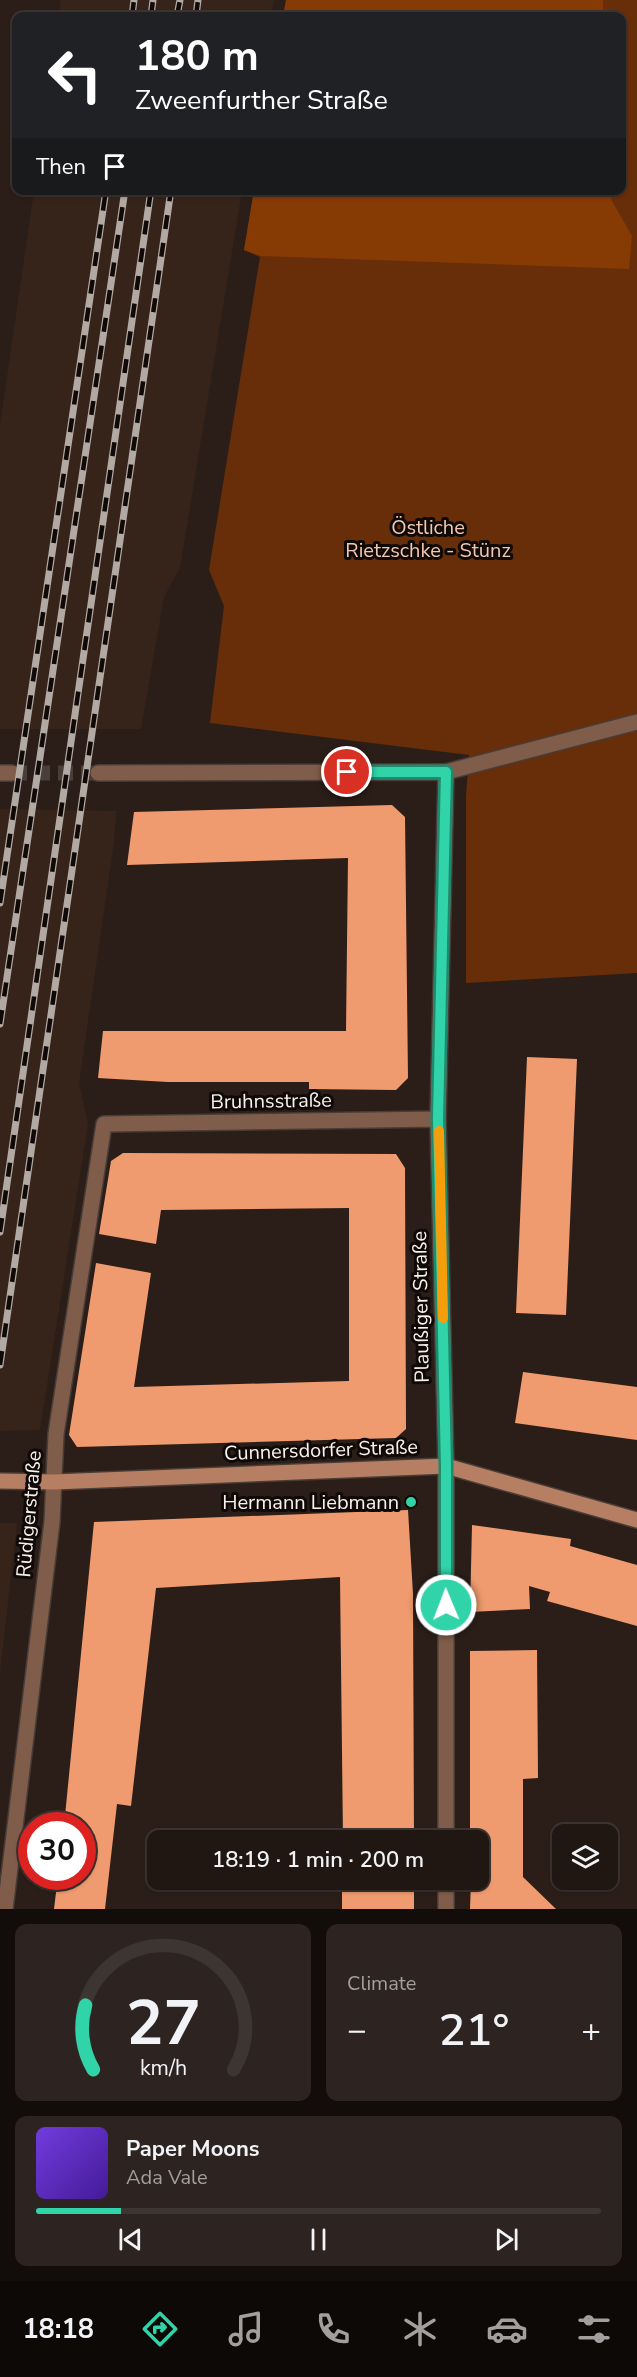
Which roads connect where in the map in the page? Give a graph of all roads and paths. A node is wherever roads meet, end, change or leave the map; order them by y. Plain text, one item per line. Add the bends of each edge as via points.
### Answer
1 (637, 722) edge
2 (446, 772) junction
3 (98, 773) tunnel mouth
4 (438, 1119) junction
5 (104, 1124) joint
6 (446, 1466) junction
7 (0, 1481) edge
8 (54, 1482) junction
9 (637, 1520) edge
10 (446, 1830) edge
11 (446, 1890) edge
12 (5, 1909) edge
13 (446, 1909) edge

1 - 2 street
2 - 3 street
2 - 4 street, Plaußiger Straße
4 - 5 street, Bruhnsstraße
4 - 6 street, Plaußiger Straße
5 - 8 street, Rüdigerstraße via 56,1434
6 - 8 street, Cunnersdorfer Straße
6 - 9 street, Cunnersdorfer Straße
6 - 10 street, Plaußiger Straße
7 - 8 street, Cunnersdorfer Straße
8 - 12 street, Rüdigerstraße
11 - 13 street

